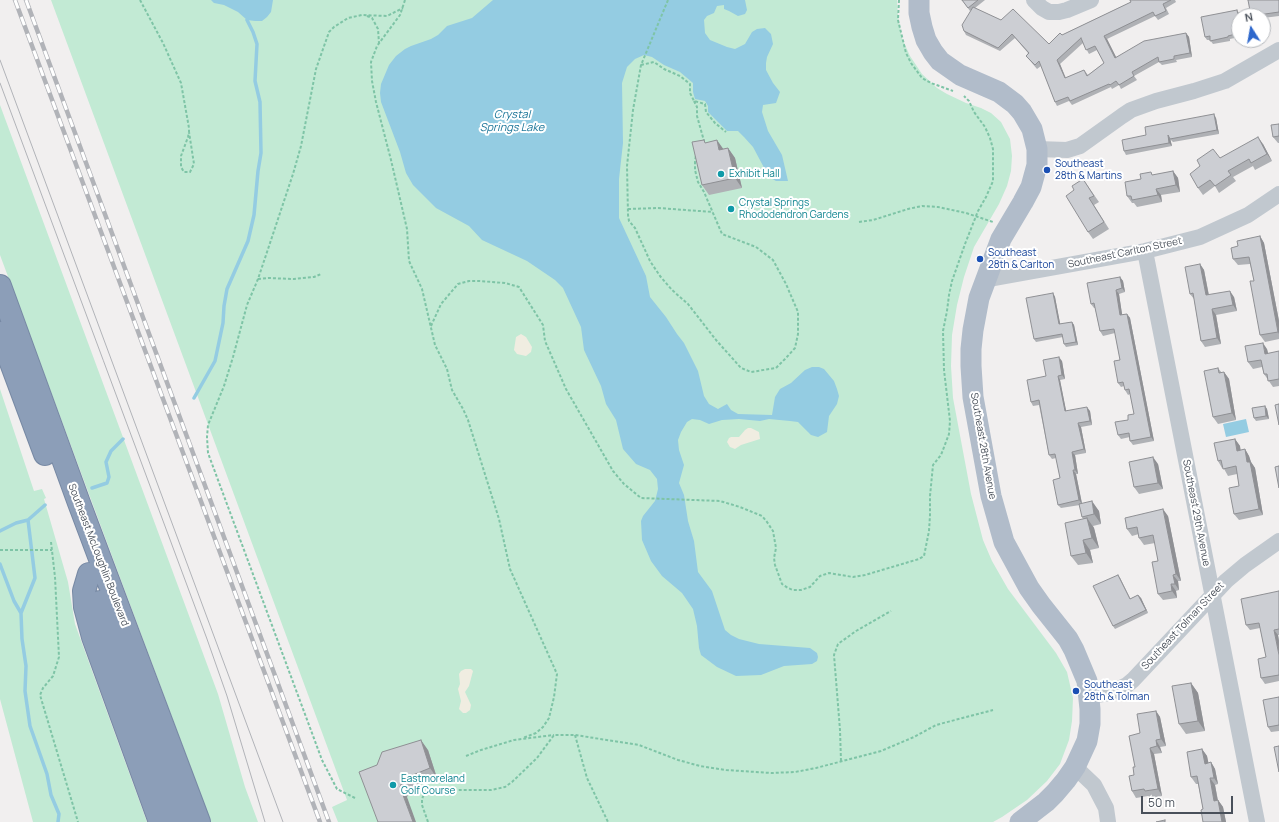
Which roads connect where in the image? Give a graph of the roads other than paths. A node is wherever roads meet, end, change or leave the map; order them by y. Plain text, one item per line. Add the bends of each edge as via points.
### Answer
1 (919, 0) edge
2 (1034, 0) edge
3 (1091, 0) edge
4 (1279, 50) edge
5 (1037, 149) junction
6 (1279, 194) edge
7 (1145, 251) junction
8 (984, 280) junction
9 (0, 286) edge
10 (0, 333) edge
11 (4, 356) edge
12 (69, 497) junction
13 (1279, 542) edge
14 (90, 574) junction
15 (1212, 594) junction
16 (1089, 696) junction
17 (1075, 767) junction
18 (160, 822) edge
19 (182, 822) edge
20 (199, 822) edge
21 (1020, 822) edge
22 (1108, 822) edge
23 (1257, 822) edge

1 - 5 main road, Southeast 28th Avenue via 922,28 932,52 960,76 999,92 1015,104 1032,129
2 - 3 street via 1049,12 1059,12
4 - 5 street via 1225,81 1156,100 1131,110 1076,148
5 - 8 main road, Southeast 28th Avenue via 1037,165 1031,187 997,246
6 - 7 street, Southeast Carlton Street via 1248,215 1222,228 1200,237
7 - 8 street, Southeast Carlton Street
7 - 15 street, Southeast 29th Avenue
8 - 16 main road, Southeast 28th Avenue via 973,330 971,366 975,414 995,513 1004,542 1018,569 1074,650 1087,681
9 - 12 highway, Southeast McLoughlin Boulevard
10 - 11 highway, Southeast McLoughlin Boulevard
11 - 12 highway, Southeast McLoughlin Boulevard
12 - 14 highway, Southeast McLoughlin Boulevard
12 - 20 highway, Southeast McLoughlin Boulevard
13 - 15 street, Southeast Tolman Street via 1245,565
14 - 18 highway via 84,591 85,607 93,637
14 - 19 highway, Southeast McLoughlin Boulevard
15 - 16 street, Southeast Tolman Street via 1127,685 1110,693
15 - 23 street, Southeast 29th Avenue
16 - 17 main road via 1090,724 1087,741
17 - 21 main road via 1055,793
17 - 22 street via 1094,785 1106,808

